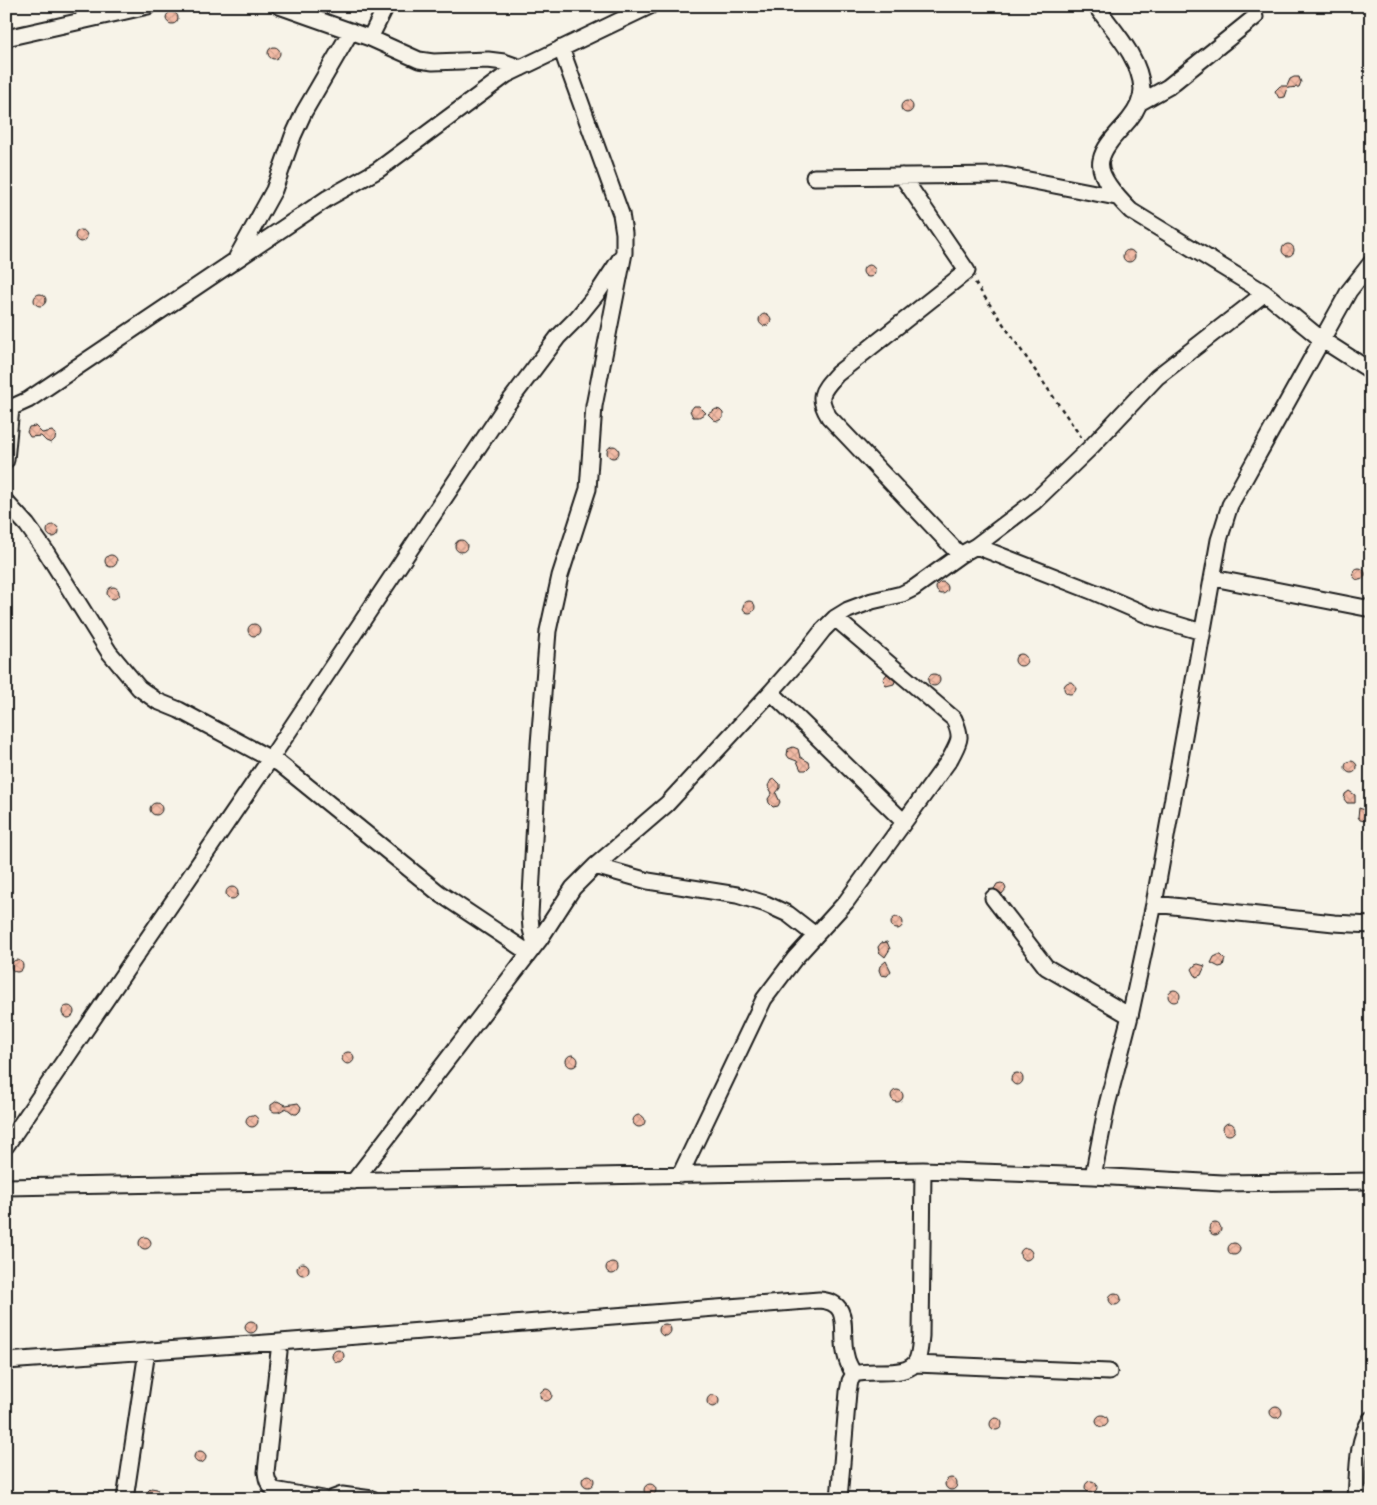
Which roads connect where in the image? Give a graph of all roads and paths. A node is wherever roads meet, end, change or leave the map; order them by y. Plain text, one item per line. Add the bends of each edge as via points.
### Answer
1 (87, 6) edge
2 (148, 6) edge
3 (279, 6) edge
4 (386, 6) edge
5 (650, 6) edge
6 (1096, 6) edge
7 (1255, 17) dead end
8 (82, 21) junction
9 (351, 31) junction
10 (6, 38) edge
11 (370, 38) junction
12 (561, 48) junction
13 (521, 68) junction
14 (1141, 102) junction
15 (902, 176) junction
16 (814, 177) dead end
17 (1116, 197) junction
18 (624, 253) junction
19 (235, 260) junction
20 (1371, 263) edge
21 (967, 271) junction
22 (1266, 293) junction
23 (1321, 339) junction
24 (1371, 371) edge
25 (9, 409) edge
26 (1089, 449) junction
27 (6, 460) edge
28 (6, 502) edge
29 (976, 546) junction
30 (960, 555) junction
31 (1213, 578) junction
32 (1371, 609) edge
33 (835, 618) junction
34 (1202, 632) junction
35 (771, 692) junction
36 (271, 758) junction
37 (904, 822) junction
38 (595, 866) junction
39 (993, 898) dead end
40 (1154, 904) junction
41 (1371, 925) edge
42 (815, 936) junction
43 (532, 949) junction
44 (1130, 1016) junction
45 (6, 1146) edge
46 (923, 1170) junction
47 (680, 1175) junction
48 (1093, 1176) junction
49 (1371, 1181) edge
50 (354, 1182) junction
51 (6, 1188) edge
52 (280, 1342) junction
53 (147, 1351) junction
54 (6, 1361) edge
55 (915, 1364) junction
56 (1109, 1372) dead end
57 (854, 1374) junction
58 (1371, 1419) edge
59 (125, 1499) edge
60 (323, 1499) edge
61 (331, 1499) edge
62 (372, 1499) edge
63 (840, 1499) edge
64 (1356, 1499) edge

1 - 8 street
2 - 8 street
3 - 9 street
4 - 11 street
5 - 12 street
6 - 14 street via 1136,65 1142,90
7 - 14 street via 1168,87
8 - 10 street
9 - 11 street
9 - 19 street via 304,112 274,190
11 - 13 street via 419,60 488,60
12 - 13 street
12 - 18 street via 621,214
13 - 19 street via 506,75 378,170 328,198
14 - 17 street via 1106,148 1101,160 1100,169
15 - 16 street
15 - 17 street via 1003,175
15 - 21 street
17 - 22 street via 1131,211
18 - 36 street via 599,291 558,337 503,410
18 - 43 street via 594,406 588,489 560,576 548,631 538,744 530,915
19 - 25 street via 28,400
20 - 23 street via 1349,291
21 - 26 path
21 - 30 street via 837,374 823,390 821,399 829,417
22 - 23 street
22 - 26 street via 1156,377
23 - 24 street
23 - 31 street via 1230,504
25 - 27 street
26 - 29 street via 1034,502
28 - 36 street via 45,550 109,652 139,688 157,701
29 - 30 street
29 - 34 street via 1152,617
30 - 33 street via 914,588 848,610
31 - 32 street
31 - 34 street
33 - 35 street
33 - 37 street via 954,719 960,732 959,742 950,759
34 - 40 street
35 - 37 street
35 - 38 street via 667,804
36 - 43 street via 295,774 439,893
36 - 45 street
37 - 42 street via 846,902
38 - 42 street via 648,881 737,895 766,904 788,914
38 - 43 street via 573,888
39 - 44 street via 1046,967
40 - 41 street
40 - 44 street
42 - 47 street via 764,999
43 - 50 street
44 - 48 street
46 - 47 street
46 - 48 street
46 - 55 street via 921,1336
47 - 50 street
48 - 49 street via 1222,1183
50 - 51 street
52 - 53 street
52 - 57 street via 830,1300 843,1317 846,1356
52 - 60 street via 267,1479 274,1490
53 - 54 street
53 - 59 street
55 - 56 street
55 - 57 street via 903,1371
57 - 63 street via 848,1392
58 - 64 street via 1361,1442
61 - 62 street via 342,1495

